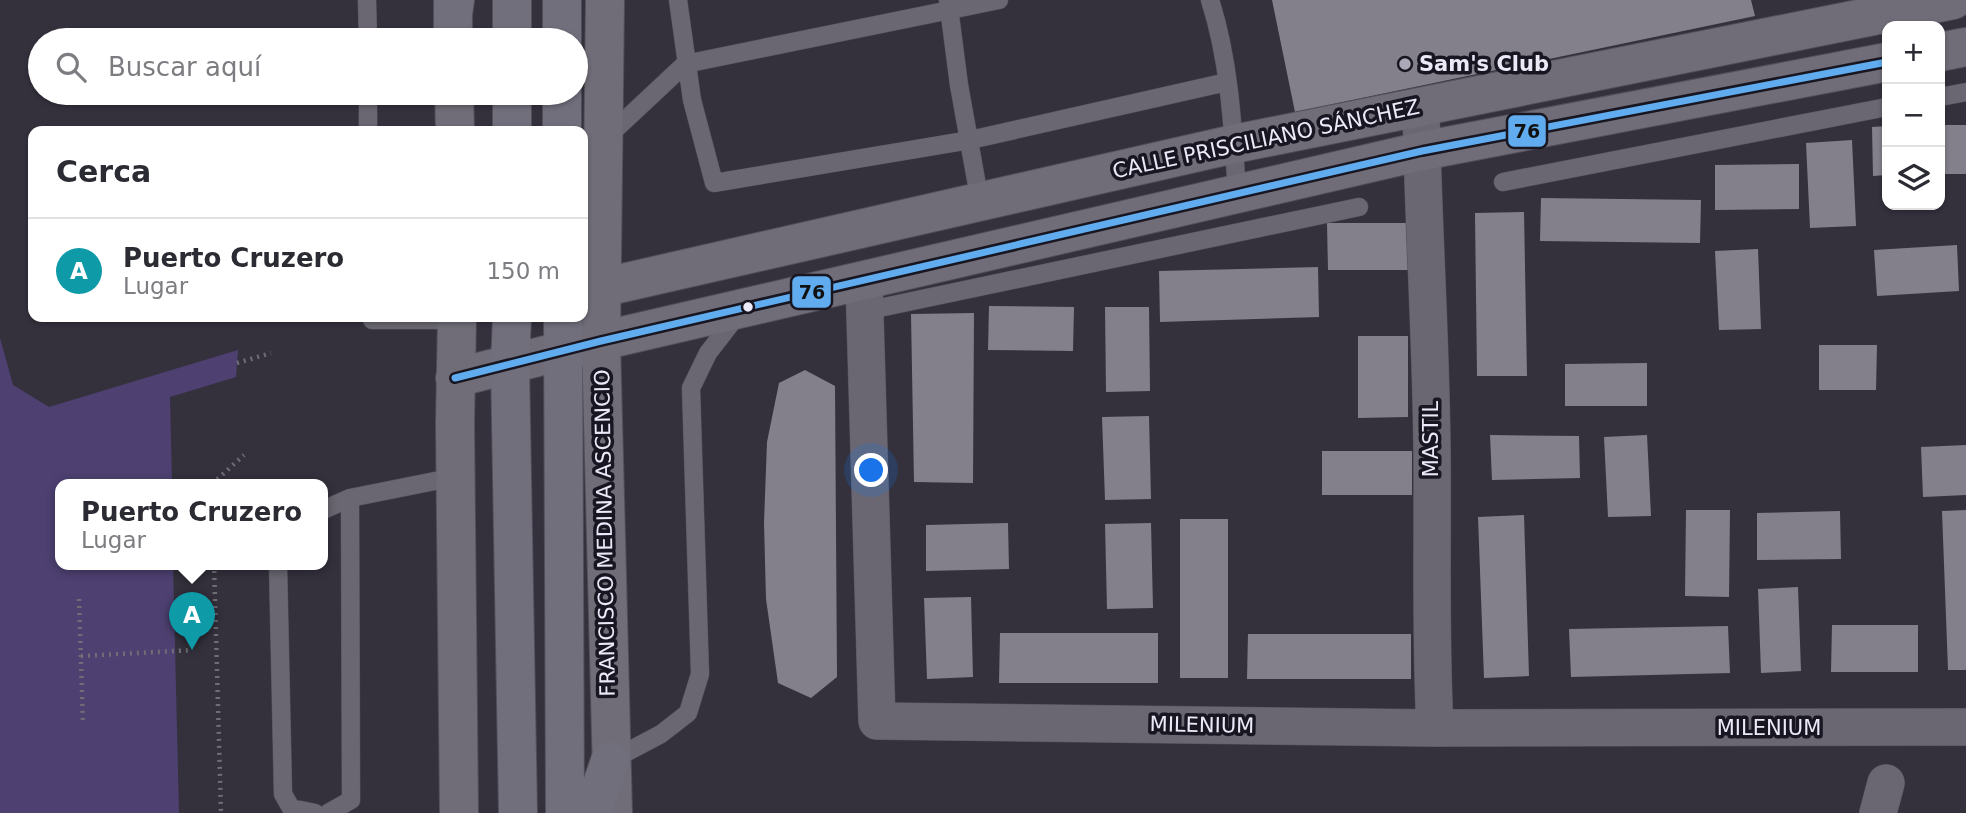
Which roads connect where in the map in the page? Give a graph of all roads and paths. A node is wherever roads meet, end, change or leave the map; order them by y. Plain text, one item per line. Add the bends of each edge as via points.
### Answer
1 (367, 0) edge
2 (512, 0) edge
3 (562, 0) edge
4 (605, 0) edge
5 (678, 0) edge
6 (999, 0) edge
7 (1210, 0) edge
8 (1953, 0) edge
9 (948, 5) edge
10 (1868, 8) edge
11 (368, 28) edge
12 (512, 28) edge
13 (562, 28) edge
14 (1966, 47) edge
15 (1945, 51) edge
16 (1882, 63) edge
17 (685, 64) junction
18 (1227, 82) junction
19 (1966, 92) edge
20 (1945, 96) edge
21 (368, 105) edge
22 (454, 105) edge
23 (512, 105) edge
24 (562, 105) edge
25 (1421, 107) junction
26 (1882, 108) edge
27 (368, 126) edge
28 (455, 126) edge
29 (512, 126) edge
30 (562, 126) edge
31 (603, 140) junction
32 (970, 140) junction
33 (1234, 144) junction
34 (1422, 151) junction
35 (1503, 182) dead end
36 (1237, 194) junction
37 (980, 202) junction
38 (1359, 207) dead end
39 (593, 289) edge
40 (864, 297) junction
41 (742, 310) junction
42 (463, 322) edge
43 (512, 322) edge
44 (563, 334) edge
45 (601, 341) junction
46 (271, 353) dead end
47 (237, 363) dead end
48 (510, 365) junction
49 (455, 377) junction
50 (244, 455) dead end
51 (455, 477) junction
52 (218, 479) edge
53 (350, 498) junction
54 (328, 508) edge
55 (214, 570) edge
56 (278, 570) edge
57 (79, 598) dead end
58 (193, 650) dead end
59 (81, 656) junction
60 (83, 724) dead end
61 (1966, 727) edge
62 (1435, 728) junction
63 (610, 761) junction
64 (221, 813) edge
65 (315, 813) edge
66 (328, 813) edge
67 (459, 813) edge
68 (517, 813) edge
69 (565, 813) edge
70 (592, 813) edge
71 (613, 813) edge

1 - 11 lane
2 - 12 highway
3 - 13 highway
4 - 31 main road, FRANCISCO MEDINA ASCENCIO
5 - 17 lane
6 - 9 lane
7 - 18 lane
8 - 10 main road, CALLE PRISCILIANO SÁNCHEZ
9 - 17 lane
9 - 32 lane
10 - 25 main road, CALLE PRISCILIANO SÁNCHEZ
14 - 15 main road
16 - 34 main road, CALLE PRISCILIANO SÁNCHEZ
17 - 31 lane
17 - 32 lane via 714,183
18 - 32 lane
18 - 33 lane
19 - 20 lane
21 - 27 lane
22 - 28 main road
23 - 29 highway
24 - 30 highway
25 - 33 main road, CALLE PRISCILIANO SÁNCHEZ
25 - 34 street, MASTIL
26 - 35 lane
31 - 39 main road, FRANCISCO MEDINA ASCENCIO
32 - 37 lane
33 - 36 lane
33 - 37 main road, CALLE PRISCILIANO SÁNCHEZ
34 - 36 main road, CALLE PRISCILIANO SÁNCHEZ
34 - 62 street, MASTIL via 1429,288 1430,635
36 - 40 main road, CALLE PRISCILIANO SÁNCHEZ
37 - 39 main road, CALLE PRISCILIANO SÁNCHEZ
38 - 40 lane
39 - 45 main road, FRANCISCO MEDINA ASCENCIO
40 - 41 main road, CALLE PRISCILIANO SÁNCHEZ
40 - 62 street, MILENIUM via 877,721
41 - 45 main road, CALLE PRISCILIANO SÁNCHEZ
41 - 63 lane via 708,353 691,388 700,674 688,713 661,734
42 - 49 main road
43 - 48 highway
44 - 45 main road, CALLE PRISCILIANO SÁNCHEZ
44 - 48 main road, CALLE PRISCILIANO SÁNCHEZ
44 - 69 highway, FRANCISCO MEDINA ASCENCIO
45 - 63 main road, FRANCISCO MEDINA ASCENCIO
46 - 47 path
48 - 49 main road, CALLE PRISCILIANO SÁNCHEZ
48 - 68 highway
49 - 51 main road
50 - 52 path
51 - 53 lane
51 - 67 main road
53 - 54 lane
53 - 66 lane via 351,800
55 - 64 path
56 - 65 lane via 283,794 290,808
57 - 59 path
58 - 59 path
59 - 60 path
61 - 62 street, MILENIUM
63 - 70 highway
63 - 71 main road, FRANCISCO MEDINA ASCENCIO

